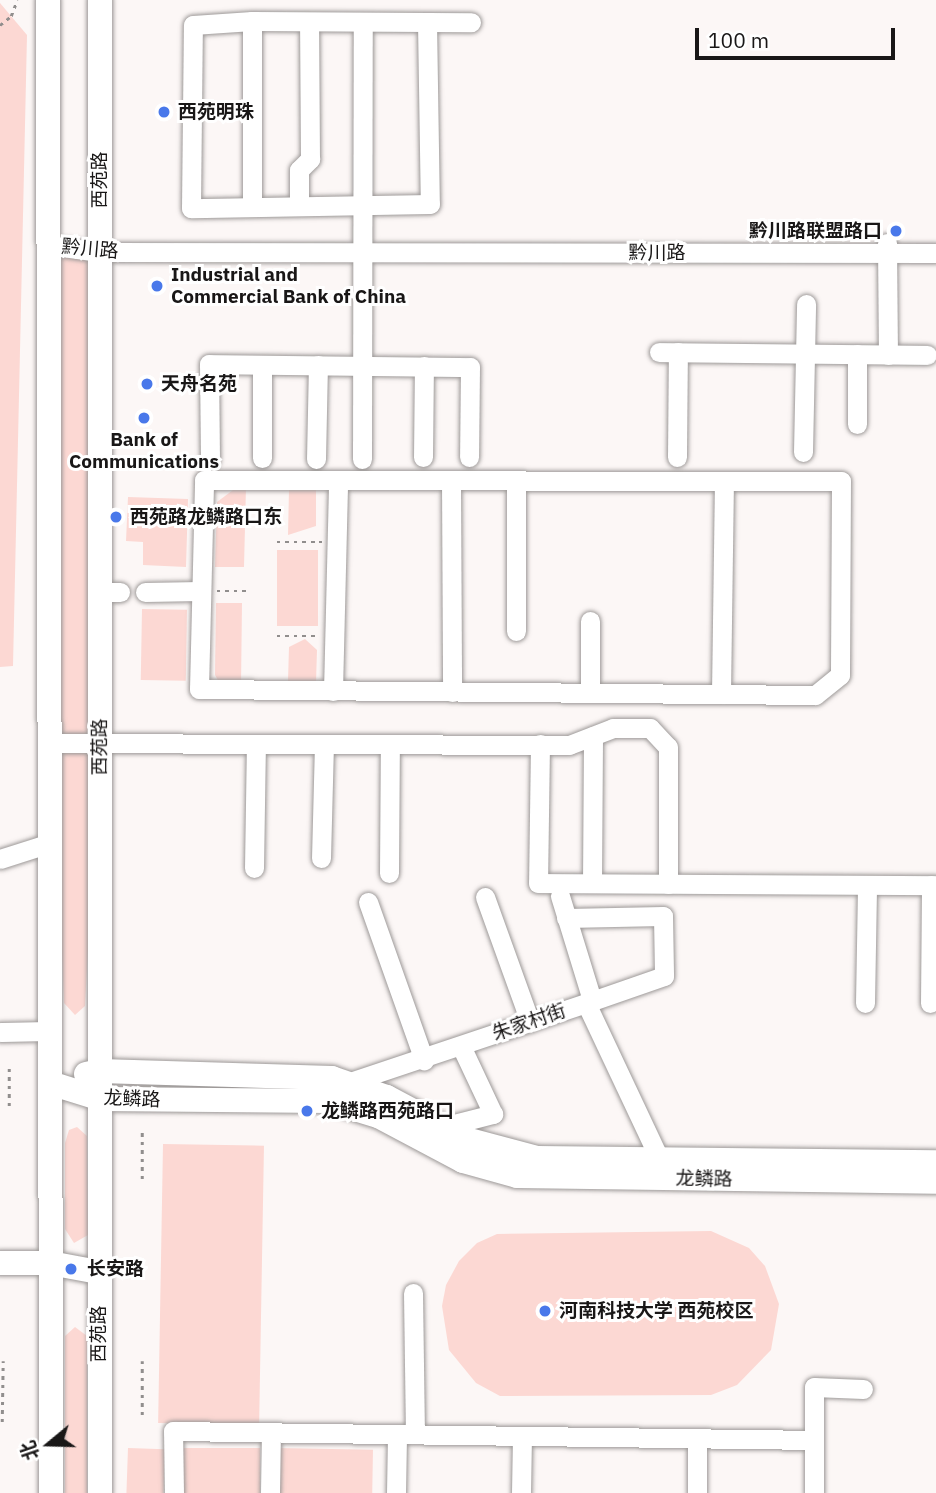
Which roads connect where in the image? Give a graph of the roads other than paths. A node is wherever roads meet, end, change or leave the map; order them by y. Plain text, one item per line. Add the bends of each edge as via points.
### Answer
1 (48, 0) edge
2 (100, 0) edge
3 (252, 22) junction
4 (309, 22) junction
5 (363, 22) junction
6 (427, 22) junction
7 (471, 22) dead end
8 (363, 205) junction
9 (299, 206) junction
10 (252, 207) junction
11 (936, 242) edge
12 (48, 246) junction
13 (365, 246) junction
14 (100, 247) junction
15 (887, 248) junction
16 (936, 253) edge
17 (806, 304) dead end
18 (805, 354) junction
19 (857, 355) junction
20 (888, 355) junction
21 (927, 355) dead end
22 (262, 365) junction
23 (318, 365) junction
24 (363, 366) junction
25 (424, 366) junction
26 (856, 424) dead end
27 (803, 452) dead end
28 (423, 457) dead end
29 (469, 457) dead end
30 (677, 457) dead end
31 (262, 458) dead end
32 (362, 458) dead end
33 (316, 459) dead end
34 (210, 460) dead end
35 (338, 481) junction
36 (451, 481) junction
37 (516, 481) junction
38 (724, 481) junction
39 (200, 591) junction
40 (145, 592) dead end
41 (590, 621) dead end
42 (516, 631) dead end
43 (333, 691) junction
44 (452, 692) junction
45 (590, 693) junction
46 (721, 694) junction
47 (593, 736) junction
48 (50, 743) junction
49 (100, 743) junction
50 (256, 744) junction
51 (324, 744) junction
52 (390, 744) junction
53 (540, 744) junction
54 (50, 843) junction
55 (321, 858) dead end
56 (0, 859) edge
57 (254, 868) dead end
58 (389, 873) dead end
59 (592, 883) junction
60 (667, 884) junction
61 (867, 885) junction
62 (933, 885) edge
63 (560, 896) dead end
64 (485, 897) dead end
65 (368, 902) dead end
66 (566, 918) junction
67 (589, 1002) junction
68 (865, 1003) dead end
69 (930, 1003) dead end
70 (530, 1022) junction
71 (50, 1031) junction
72 (0, 1032) edge
73 (461, 1046) junction
74 (424, 1060) junction
75 (100, 1071) junction
76 (350, 1082) junction
77 (50, 1083) junction
78 (101, 1099) junction
79 (442, 1127) junction
80 (659, 1158) junction
81 (936, 1162) edge
82 (936, 1182) edge
83 (0, 1263) edge
84 (50, 1270) junction
85 (98, 1272) junction
86 (0, 1278) edge
87 (413, 1293) dead end
88 (863, 1389) dead end
89 (271, 1432) junction
90 (406, 1434) junction
91 (522, 1436) junction
92 (697, 1438) junction
93 (814, 1440) junction
94 (51, 1493) edge
95 (100, 1493) edge
96 (174, 1493) edge
97 (270, 1493) edge
98 (396, 1493) edge
99 (522, 1493) edge
100 (697, 1493) edge
101 (814, 1493) edge

1 - 12 main road
2 - 14 main road, 西苑路
3 - 4 street
3 - 10 street
3 - 10 street via 193,25 191,208
4 - 5 street
4 - 9 street via 310,159 299,170
5 - 6 street
5 - 8 street
6 - 7 street
6 - 8 street via 430,204
8 - 9 street
8 - 13 street
9 - 10 street
11 - 15 street, 黔川路
12 - 14 street, 黔川路
12 - 48 main road
13 - 14 street, 黔川路
13 - 15 street, 黔川路
13 - 24 street
14 - 49 main road, 西苑路 via 110,592
15 - 16 street, 黔川路
15 - 20 street
17 - 18 street
18 - 19 street
18 - 27 street
18 - 30 street via 668,352
19 - 20 street
19 - 26 street
20 - 21 street
22 - 23 street
22 - 31 street
22 - 34 street via 209,364
23 - 24 street
23 - 33 street
24 - 25 street
24 - 32 street
25 - 28 street
25 - 29 street via 470,367
35 - 36 street
35 - 39 street via 204,480
35 - 43 street
36 - 37 street
36 - 44 street
37 - 38 street
37 - 42 street
38 - 46 street
38 - 46 street via 841,481 840,675 815,695
39 - 40 street
39 - 43 street via 199,689
41 - 45 street
43 - 44 street
44 - 45 street
45 - 46 street
47 - 53 street via 569,745
47 - 59 street
47 - 60 street via 613,728 650,728 668,747
48 - 49 street
48 - 54 main road
49 - 50 street
49 - 75 main road, 西苑路
50 - 51 street
50 - 57 street
51 - 52 street
51 - 55 street
52 - 53 street
52 - 58 street
53 - 59 street via 538,883
54 - 56 street
54 - 71 main road
59 - 60 street
60 - 61 street
61 - 62 street
61 - 68 street
62 - 69 street
63 - 66 street
64 - 70 street
65 - 74 street
66 - 67 street
66 - 67 street via 663,916 664,976
67 - 70 street, 朱家村街
67 - 80 street, 朱家村街
70 - 73 street, 朱家村街
71 - 72 street
71 - 77 main road
73 - 74 street, 朱家村街
73 - 79 street via 493,1114
74 - 76 street, 朱家村街
75 - 76 main road, 龙鳞路
75 - 77 main road, 龙鳞路
75 - 78 main road, 西苑路
76 - 79 main road, 龙鳞路
77 - 78 main road, 龙鳞路
77 - 84 main road
78 - 82 main road, 龙鳞路 via 328,1101 378,1116 463,1161 517,1176
78 - 85 main road, 西苑路
79 - 80 main road, 龙鳞路 via 491,1148 537,1158
80 - 81 main road, 龙鳞路
83 - 84 main road
84 - 85 main road
84 - 86 main road
84 - 94 main road
85 - 95 main road, 西苑路
87 - 90 street
88 - 93 street via 814,1387
89 - 90 street
89 - 96 street via 173,1431
89 - 97 street
90 - 91 street
90 - 98 street
91 - 92 street
91 - 99 street
92 - 93 street
92 - 100 street
93 - 101 street

